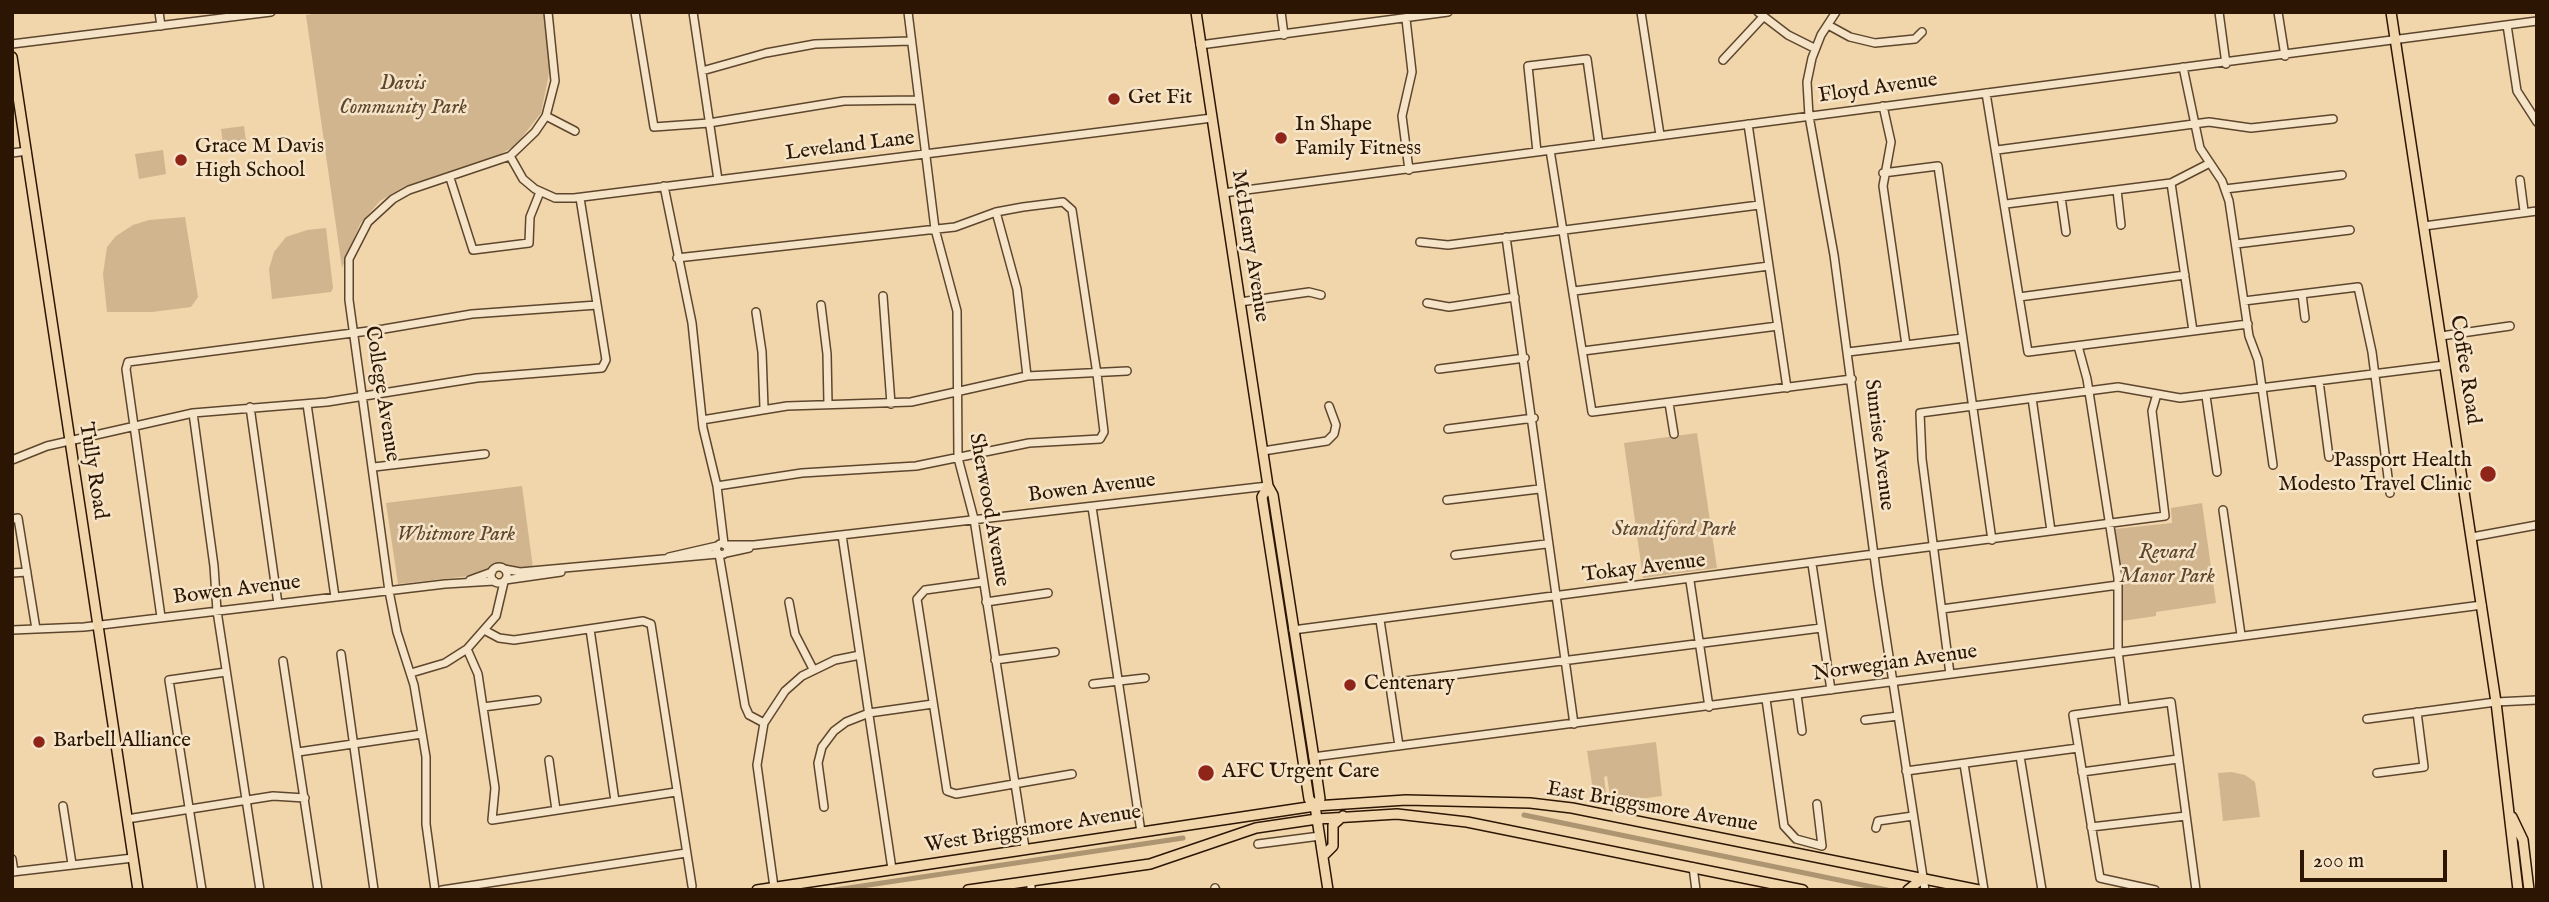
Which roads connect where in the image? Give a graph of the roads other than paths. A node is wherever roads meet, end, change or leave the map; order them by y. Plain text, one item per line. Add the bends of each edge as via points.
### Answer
1 (159, 12) edge
2 (268, 12) edge
3 (548, 12) edge
4 (635, 12) edge
5 (693, 12) edge
6 (908, 12) edge
7 (1196, 12) edge
8 (1281, 12) edge
9 (1448, 12) edge
10 (1640, 12) edge
11 (1836, 12) edge
12 (2219, 12) edge
13 (2278, 12) edge
14 (2391, 12) edge
15 (1760, 15) edge
16 (1406, 19) junction
17 (2537, 21) edge
18 (1828, 25) junction
19 (2507, 25) junction
20 (161, 26) junction
21 (1922, 32) dead end
22 (1284, 35) junction
23 (2395, 40) junction
24 (909, 41) junction
25 (12, 44) edge
26 (1200, 46) junction
27 (1814, 48) junction
28 (2285, 56) junction
29 (12, 57) edge
30 (1723, 60) dead end
31 (2226, 64) junction
32 (2183, 67) junction
33 (702, 71) junction
34 (1986, 93) junction
35 (917, 100) junction
36 (1883, 106) junction
37 (545, 116) junction
38 (1809, 116) junction
39 (1212, 118) junction
40 (2333, 119) dead end
41 (2537, 122) edge
42 (709, 123) junction
43 (1748, 124) junction
44 (2195, 125) junction
45 (575, 131) dead end
46 (1660, 135) junction
47 (1599, 144) junction
48 (1550, 150) junction
49 (1997, 150) junction
50 (27, 151) junction
51 (1537, 152) junction
52 (12, 153) edge
53 (924, 155) junction
54 (510, 156) junction
55 (2208, 164) junction
56 (1409, 170) junction
57 (1883, 173) junction
58 (2342, 175) dead end
59 (450, 178) junction
60 (718, 180) junction
61 (2519, 180) dead end
62 (2171, 183) junction
63 (664, 186) junction
64 (2225, 189) junction
65 (2117, 190) junction
66 (540, 192) junction
67 (1223, 193) junction
68 (2061, 197) junction
69 (580, 198) junction
70 (2006, 204) junction
71 (1759, 205) junction
72 (2524, 211) junction
73 (2537, 211) edge
74 (996, 212) junction
75 (2121, 225) dead end
76 (2424, 226) junction
77 (935, 229) junction
78 (1564, 229) junction
79 (2350, 230) dead end
80 (2066, 232) dead end
81 (1506, 237) junction
82 (1420, 242) dead end
83 (2236, 244) junction
84 (677, 258) junction
85 (1769, 266) junction
86 (2185, 275) junction
87 (1574, 291) junction
88 (2302, 294) junction
89 (1321, 295) dead end
90 (883, 296) dead end
91 (2019, 297) junction
92 (1515, 298) junction
93 (2244, 301) junction
94 (1240, 302) junction
95 (1427, 303) dead end
96 (597, 305) junction
97 (821, 305) dead end
98 (756, 313) dead end
99 (2305, 318) dead end
100 (2248, 324) junction
101 (1778, 326) junction
102 (2510, 326) dead end
103 (2193, 331) junction
104 (354, 332) junction
105 (2441, 336) junction
106 (1964, 338) junction
107 (1906, 345) junction
108 (2078, 346) junction
109 (1583, 351) junction
110 (1848, 352) junction
111 (1524, 358) junction
112 (2445, 365) junction
113 (1438, 369) dead end
114 (1127, 371) dead end
115 (1097, 374) junction
116 (2375, 374) junction
117 (1027, 376) junction
118 (1852, 379) junction
119 (2319, 381) junction
120 (1787, 388) junction
121 (2262, 389) junction
122 (957, 391) junction
123 (2088, 391) junction
124 (2157, 394) junction
125 (363, 395) junction
126 (2206, 396) junction
127 (2032, 398) junction
128 (1669, 403) junction
129 (307, 404) junction
130 (828, 404) junction
131 (891, 404) junction
132 (1329, 406) dead end
133 (1974, 406) junction
134 (250, 407) junction
135 (764, 408) junction
136 (193, 413) junction
137 (1534, 418) junction
138 (702, 420) junction
139 (135, 428) junction
140 (1448, 429) dead end
141 (1674, 434) dead end
142 (70, 441) junction
143 (1263, 451) junction
144 (485, 454) dead end
145 (2329, 457) dead end
146 (958, 458) junction
147 (12, 460) edge
148 (2273, 465) dead end
149 (374, 467) junction
150 (2217, 472) dead end
151 (1268, 485) junction
152 (717, 486) junction
153 (1539, 489) junction
154 (2390, 493) dead end
155 (1447, 500) dead end
156 (1092, 507) junction
157 (2223, 510) dead end
158 (15, 518) edge
159 (974, 519) junction
160 (2109, 524) junction
161 (2537, 525) edge
162 (2051, 531) junction
163 (842, 535) junction
164 (2472, 537) junction
165 (1992, 540) junction
166 (1546, 544) junction
167 (1934, 548) junction
168 (722, 549) junction
169 (1455, 555) dead end
170 (1874, 556) junction
171 (1812, 564) junction
172 (504, 569) junction
173 (568, 569) junction
174 (27, 572) junction
175 (492, 572) junction
176 (12, 573) edge
177 (1690, 580) junction
178 (500, 581) junction
179 (466, 582) junction
180 (983, 582) junction
181 (2118, 585) junction
182 (389, 591) junction
183 (1048, 593) dead end
184 (335, 597) junction
185 (1554, 598) junction
186 (789, 602) dead end
187 (986, 602) junction
188 (278, 604) junction
189 (2482, 605) junction
190 (1942, 609) junction
191 (217, 611) junction
192 (161, 617) junction
193 (1380, 620) junction
194 (98, 625) junction
195 (1821, 628) junction
196 (36, 629) junction
197 (590, 629) junction
198 (12, 630) edge
199 (1293, 630) junction
200 (485, 631) junction
201 (2241, 635) junction
202 (1700, 644) junction
203 (467, 649) junction
204 (2118, 651) junction
205 (1055, 652) dead end
206 (341, 654) dead end
207 (860, 655) junction
208 (995, 660) junction
209 (283, 661) dead end
210 (1564, 661) junction
211 (813, 669) junction
212 (226, 672) junction
213 (411, 673) junction
214 (1950, 674) junction
215 (1145, 678) dead end
216 (1118, 681) junction
217 (1893, 682) junction
218 (1389, 683) junction
219 (1093, 684) dead end
220 (1831, 690) junction
221 (1797, 695) junction
222 (1766, 699) junction
223 (537, 700) dead end
224 (2537, 700) edge
225 (2497, 702) junction
226 (933, 704) junction
227 (483, 707) junction
228 (1709, 707) junction
229 (2124, 708) junction
230 (2417, 712) junction
231 (869, 713) junction
232 (1898, 716) junction
233 (2367, 719) dead end
234 (1865, 720) dead end
235 (764, 723) junction
236 (1574, 724) junction
237 (1802, 731) dead end
238 (422, 734) junction
239 (355, 743) junction
240 (1399, 746) junction
241 (2078, 748) junction
242 (298, 752) junction
243 (2020, 756) junction
244 (1313, 757) junction
245 (2178, 759) junction
246 (549, 760) dead end
247 (1964, 764) junction
248 (1906, 771) junction
249 (2082, 772) junction
250 (2377, 773) dead end
251 (1072, 774) dead end
252 (1016, 784) junction
253 (676, 792) junction
254 (305, 798) junction
255 (247, 801) junction
256 (615, 801) junction
257 (1817, 804) dead end
258 (63, 806) dead end
259 (1315, 806) junction
260 (824, 807) dead end
261 (189, 809) junction
262 (556, 810) junction
263 (1343, 816) junction
264 (1913, 816) junction
265 (2186, 816) junction
266 (2512, 816) junction
267 (127, 819) junction
268 (1317, 819) junction
269 (2091, 827) junction
270 (1876, 828) dead end
271 (1142, 832) junction
272 (1320, 836) junction
273 (1258, 844) dead end
274 (1025, 848) junction
275 (686, 853) junction
276 (1323, 856) junction
277 (133, 858) junction
278 (12, 859) edge
279 (72, 864) junction
280 (1693, 867) junction
281 (892, 869) junction
282 (2515, 870) junction
283 (13, 872) edge
284 (1923, 878) junction
285 (1751, 879) junction
286 (692, 886) dead end
287 (774, 887) junction
288 (138, 890) edge
289 (202, 890) edge
290 (260, 890) edge
291 (318, 890) edge
292 (374, 890) edge
293 (435, 890) edge
294 (442, 890) edge
295 (757, 890) edge
296 (968, 890) edge
297 (1328, 890) edge
298 (1696, 890) edge
299 (1753, 890) edge
300 (1803, 890) edge
301 (1908, 890) edge
302 (1925, 890) edge
303 (1981, 890) edge
304 (2042, 890) edge
305 (2155, 890) edge
306 (2196, 890) edge
307 (2511, 890) edge
308 (2518, 890) edge
309 (2529, 890) edge

1 - 20 street
2 - 20 street
3 - 37 street, College Avenue via 556,71
4 - 42 street via 654,127
5 - 33 street
6 - 24 street, Sherwood Avenue
7 - 26 main road, McHenry Avenue
8 - 22 street
9 - 16 street
10 - 46 street
11 - 18 street, Sunrise Avenue
12 - 31 street
13 - 28 street
14 - 23 main road, Coffee Road
15 - 27 street
15 - 30 street
16 - 22 street
16 - 56 street via 1412,72 1402,116
17 - 19 street, Floyd Avenue
18 - 21 street via 1875,43 1915,38
18 - 27 street, Sunrise Avenue
19 - 23 street, Floyd Avenue
19 - 41 street via 2517,90
20 - 25 street
22 - 26 street
23 - 28 street, Floyd Avenue
23 - 76 main road, Coffee Road
24 - 33 street via 815,44
24 - 35 street, Sherwood Avenue
26 - 39 main road, McHenry Avenue
27 - 38 street, Sunrise Avenue via 1807,82
28 - 31 street, Floyd Avenue
29 - 50 main road, Tully Road
31 - 32 street, Floyd Avenue
32 - 34 street, Floyd Avenue
32 - 44 street
33 - 42 street
34 - 36 street, Floyd Avenue
34 - 49 street
35 - 42 street via 844,101
35 - 53 street, Sherwood Avenue
36 - 38 street, Floyd Avenue
36 - 57 street via 1891,142
37 - 45 street
37 - 54 street, College Avenue
38 - 43 street, Floyd Avenue
38 - 110 street, Sunrise Avenue
39 - 53 street, Leveland Lane
39 - 67 main road, McHenry Avenue
40 - 44 street via 2251,128 2216,122
42 - 60 street
43 - 46 street, Floyd Avenue
43 - 71 street
44 - 49 street
44 - 55 street
46 - 47 street, Floyd Avenue
47 - 48 street, Floyd Avenue
47 - 51 street via 1587,59 1528,66
48 - 51 street, Floyd Avenue
48 - 78 street
49 - 70 street
50 - 52 street
50 - 142 main road, Tully Road
51 - 56 street, Floyd Avenue
53 - 60 street, Leveland Lane
53 - 77 street, Sherwood Avenue
54 - 59 street, College Avenue
54 - 66 street via 523,179
55 - 62 street
55 - 64 street
56 - 67 street, Floyd Avenue
57 - 106 street via 1938,166
57 - 107 street
58 - 64 street
59 - 66 street via 473,250 528,243 530,217
59 - 104 street, College Avenue via 393,199 363,229 349,259 347,285
60 - 63 street, Leveland Lane
61 - 72 street
62 - 65 street
62 - 86 street
63 - 69 street, Leveland Lane
63 - 84 street
64 - 83 street
65 - 68 street
65 - 75 street
66 - 69 street, Leveland Lane via 555,198
67 - 94 main road, McHenry Avenue
68 - 70 street
68 - 80 street
69 - 96 street
70 - 91 street
71 - 78 street
71 - 85 street
72 - 73 street
72 - 76 street
74 - 77 street
74 - 115 street via 1069,204
74 - 117 street via 1017,289
76 - 105 main road, Coffee Road
77 - 84 street
77 - 122 street, Sherwood Avenue via 956,301
78 - 81 street
78 - 87 street
79 - 83 street
81 - 82 street via 1448,245
81 - 92 street
83 - 93 street
84 - 138 street via 692,323
85 - 87 street
85 - 101 street
86 - 91 street
86 - 103 street
87 - 109 street
88 - 93 street
88 - 99 street
88 - 116 street via 2358,287
89 - 94 street via 1309,292
90 - 131 street
91 - 108 street via 2028,352
92 - 95 street via 1449,307
92 - 111 street
93 - 100 street
94 - 143 main road, McHenry Avenue
96 - 104 street via 472,314
96 - 125 street via 604,365 600,369 477,378
97 - 130 street
98 - 135 street
100 - 103 street
100 - 121 street
101 - 109 street
101 - 120 street
102 - 105 street
103 - 108 street
104 - 125 street, College Avenue
104 - 139 street via 134,359 126,369
105 - 112 main road, Coffee Road
106 - 107 street
106 - 133 street
107 - 110 street
108 - 123 street
109 - 128 street via 1592,412
110 - 118 street, Sunrise Avenue
111 - 113 street
111 - 137 street
112 - 116 street
112 - 164 main road, Coffee Road
114 - 115 street
115 - 117 street
115 - 146 street via 1102,438 1029,443
116 - 119 street
116 - 154 street
117 - 122 street
118 - 120 street
118 - 170 street, Sunrise Avenue
119 - 121 street
119 - 145 street
120 - 128 street
121 - 126 street
121 - 148 street
122 - 131 street
122 - 146 street, Sherwood Avenue
123 - 124 street via 2128,387
123 - 127 street
123 - 160 street
124 - 126 street
124 - 160 street, Tokay Avenue via 2152,411 2165,516
125 - 129 street
125 - 149 street, College Avenue
126 - 150 street
127 - 133 street
127 - 162 street
128 - 141 street
129 - 134 street
129 - 184 street
130 - 131 street
130 - 135 street
132 - 143 street via 1336,425 1327,441
133 - 165 street
133 - 167 street via 1920,413
134 - 136 street
134 - 188 street
135 - 138 street
136 - 139 street
136 - 191 street
137 - 140 street
137 - 153 street
138 - 152 street
139 - 142 street
139 - 192 street
142 - 147 street
142 - 194 main road, Tully Road
143 - 151 main road, McHenry Avenue
144 - 149 street
146 - 152 street via 898,468 802,472
146 - 159 street, Sherwood Avenue
149 - 182 street, College Avenue
151 - 156 street, Bowen Avenue
151 - 199 main road, McHenry Avenue
151 - 259 main road, McHenry Avenue via 1262,496 1310,799
152 - 168 street
153 - 155 street
153 - 166 street
156 - 159 street, Bowen Avenue
156 - 216 street
157 - 201 street
158 - 174 street
159 - 163 street, Bowen Avenue
159 - 180 street, Sherwood Avenue
160 - 162 street, Tokay Avenue
160 - 181 street
161 - 164 street
162 - 165 street, Tokay Avenue
163 - 168 street, Bowen Avenue
163 - 207 street
164 - 189 main road, Coffee Road
165 - 167 street, Tokay Avenue
166 - 169 street
166 - 185 street
167 - 170 street, Tokay Avenue
167 - 190 street
168 - 173 street, Bowen Avenue
168 - 235 street via 745,706 749,715
170 - 171 street, Tokay Avenue
170 - 217 street, Sunrise Avenue
171 - 177 street, Tokay Avenue
171 - 195 street
172 - 173 street
172 - 175 street
172 - 178 street via 507,573
173 - 178 street
174 - 176 street
174 - 196 street
175 - 178 street
175 - 179 street
177 - 185 street, Tokay Avenue
177 - 202 street
178 - 179 street
178 - 200 street via 496,616
179 - 182 street, Bowen Avenue
180 - 187 street, Sherwood Avenue
180 - 226 street via 925,590 918,596
181 - 190 street
181 - 204 street
182 - 184 street, Bowen Avenue
182 - 213 street, College Avenue
183 - 187 street
184 - 188 street, Bowen Avenue
185 - 193 street, Tokay Avenue
185 - 210 street
186 - 211 street via 795,634
187 - 208 street, Sherwood Avenue
188 - 191 street, Bowen Avenue
189 - 201 street, Norwegian Avenue
189 - 225 main road, Coffee Road
190 - 214 street
191 - 192 street, Bowen Avenue
191 - 212 street
192 - 194 street, Bowen Avenue
193 - 199 street, Tokay Avenue
193 - 218 street
194 - 196 street, Bowen Avenue
194 - 267 main road, Tully Road
195 - 202 street
195 - 220 street
196 - 198 street, Bowen Avenue
197 - 200 street via 514,640
197 - 253 street via 650,622
197 - 256 street
199 - 244 main road, McHenry Avenue
200 - 203 street
201 - 204 street, Norwegian Avenue
202 - 210 street
202 - 228 street
203 - 213 street via 445,663
203 - 227 street via 476,668
204 - 214 street, Norwegian Avenue
204 - 229 street
205 - 208 street
206 - 239 street
207 - 211 street
207 - 231 street
208 - 252 street, Sherwood Avenue
209 - 242 street
210 - 218 street
210 - 236 street
211 - 235 street via 785,691
212 - 255 street
212 - 261 street via 169,680
213 - 238 street, College Avenue
214 - 217 street, Norwegian Avenue
215 - 216 street
216 - 219 street
216 - 271 street
217 - 220 street, Norwegian Avenue
217 - 232 street, Sunrise Avenue
218 - 240 street
220 - 221 street, Norwegian Avenue
221 - 222 street, Norwegian Avenue
221 - 237 street
222 - 228 street, Norwegian Avenue
222 - 257 street via 1784,827 1796,839 1822,846
223 - 227 street
224 - 225 street
225 - 230 street
225 - 266 main road, Coffee Road
226 - 231 street
226 - 252 street via 950,793
227 - 262 street via 495,788 492,820
228 - 236 street, Norwegian Avenue
229 - 241 street via 2073,715
229 - 245 street via 2171,702
230 - 233 street
230 - 250 street via 2424,767
231 - 260 street via 839,726 822,747 818,772
231 - 281 street
232 - 234 street
232 - 248 street, Sunrise Avenue
235 - 287 street via 757,765
236 - 240 street, Norwegian Avenue
238 - 239 street
238 - 293 street, College Avenue
239 - 242 street
239 - 292 street
240 - 244 street, Norwegian Avenue
241 - 243 street
241 - 249 street
242 - 254 street
243 - 247 street
243 - 304 street
244 - 259 main road, McHenry Avenue via 1320,799
245 - 249 street
245 - 265 street
246 - 262 street
247 - 248 street
247 - 303 street
248 - 264 street, Sunrise Avenue
249 - 269 street
251 - 252 street
252 - 274 street, Sherwood Avenue
253 - 256 street
253 - 275 street
254 - 255 street
254 - 291 street
255 - 261 street
255 - 290 street
256 - 262 street
258 - 279 street
259 - 268 main road, McHenry Avenue
259 - 271 main road, West Briggsmore Avenue
259 - 284 main road, East Briggsmore Avenue via 1406,800 1530,803
261 - 267 street
261 - 289 street
263 - 268 main road
263 - 276 main road via 1333,825 1333,846
263 - 280 main road via 1397,814 1467,822
264 - 270 street via 1878,821
264 - 284 street, Sunrise Avenue
265 - 269 street
265 - 306 street
266 - 282 main road, Coffee Road
266 - 309 main road, Coffee Road via 2523,840
267 - 277 main road, Tully Road
268 - 272 main road, McHenry Avenue
268 - 296 main road via 1239,832 1150,864
269 - 305 street via 2100,878
271 - 274 main road, West Briggsmore Avenue
272 - 273 street
272 - 276 main road, McHenry Avenue
274 - 281 main road, West Briggsmore Avenue
275 - 286 street
275 - 294 street
276 - 297 main road, McHenry Avenue
277 - 279 street
277 - 288 main road, Tully Road
278 - 283 street
279 - 283 street
280 - 285 main road
280 - 298 street
281 - 287 main road, West Briggsmore Avenue
282 - 307 main road
282 - 308 main road, Coffee Road
284 - 301 main road
284 - 302 street, Sunrise Avenue
284 - 303 main road, East Briggsmore Avenue
285 - 299 street
285 - 300 main road
287 - 295 main road, West Briggsmore Avenue

